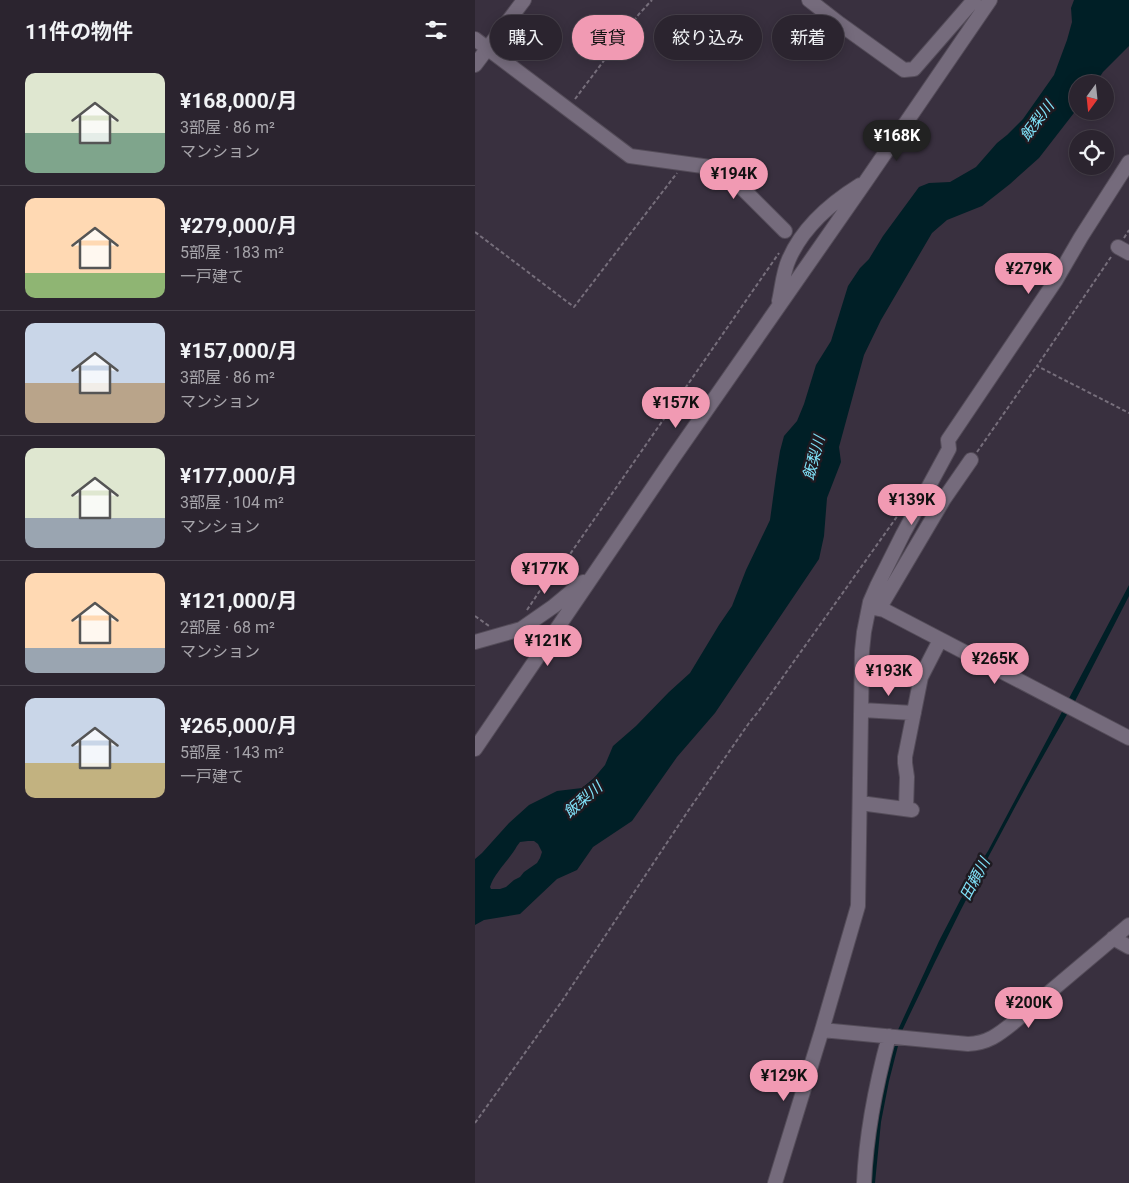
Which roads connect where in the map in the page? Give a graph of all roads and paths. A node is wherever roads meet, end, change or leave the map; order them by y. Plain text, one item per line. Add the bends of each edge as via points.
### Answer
1 (524, 0) edge
2 (652, 0) edge
3 (809, 0) edge
4 (974, 0) edge
5 (990, 0) edge
6 (475, 39) edge
7 (487, 48) junction
8 (475, 65) edge
9 (568, 109) junction
10 (1129, 162) edge
11 (685, 163) junction
12 (866, 181) junction
13 (1129, 230) edge
14 (475, 232) edge
15 (790, 239) junction
16 (1124, 250) edge
17 (778, 307) junction
18 (1037, 366) junction
19 (1129, 414) edge
20 (971, 460) joint
21 (903, 510) dead end
22 (599, 568) junction
23 (874, 608) junction
24 (524, 615) dead end
25 (475, 616) edge
26 (497, 636) junction
27 (940, 640) junction
28 (475, 642) edge
29 (862, 710) junction
30 (914, 713) junction
31 (1129, 738) edge
32 (475, 749) edge
33 (860, 803) junction
34 (1129, 925) edge
35 (1113, 938) junction
36 (1129, 946) edge
37 (822, 1030) junction
38 (891, 1036) junction
39 (475, 1124) edge
40 (775, 1183) edge
41 (864, 1183) edge

1 - 7 street
2 - 9 path
3 - 4 street via 904,70 914,69
5 - 12 street
6 - 7 street
7 - 8 street
7 - 9 street
9 - 11 street via 630,156
10 - 23 street via 1056,280 948,440 949,449 880,578 872,597
11 - 14 path via 575,307
11 - 15 street via 720,168 726,172
12 - 15 street
12 - 17 street
13 - 16 path
15 - 17 street
15 - 24 path via 559,570 545,583
16 - 18 path
17 - 22 street
18 - 19 path
18 - 20 path
20 - 23 street
21 - 39 path via 749,723
22 - 26 street via 521,629
22 - 32 street
23 - 27 street
23 - 29 street via 864,632
25 - 26 path
26 - 28 street
27 - 30 street via 921,677
27 - 31 street
29 - 30 street
29 - 33 street
30 - 33 street via 905,763 909,810
33 - 37 street via 858,906
34 - 35 street
35 - 36 street
35 - 38 street via 994,1038 968,1044
37 - 38 street
37 - 40 street
38 - 41 street via 876,1090

